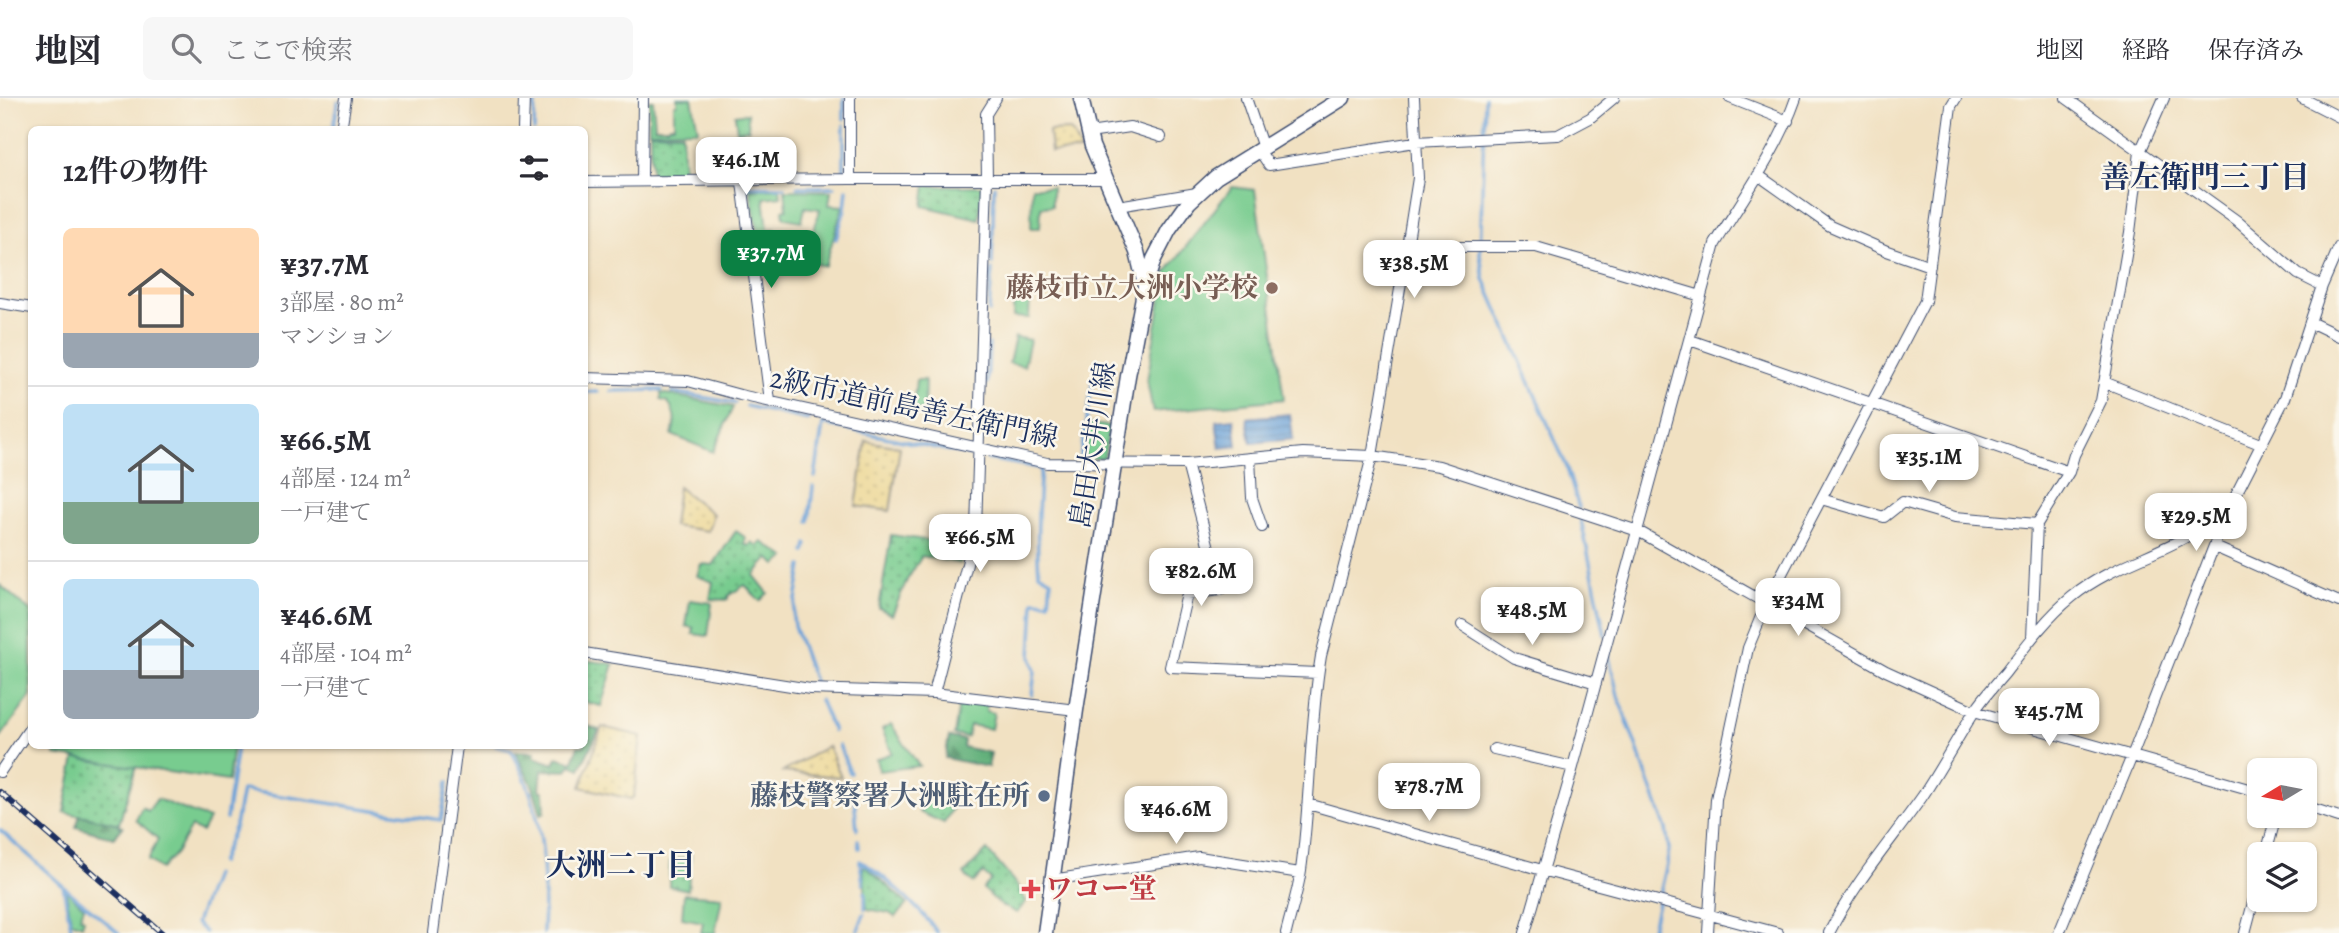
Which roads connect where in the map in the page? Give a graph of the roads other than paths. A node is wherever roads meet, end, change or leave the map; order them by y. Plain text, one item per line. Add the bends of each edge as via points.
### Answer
1 (346, 98) edge
2 (524, 98) edge
3 (643, 98) edge
4 (850, 98) edge
5 (996, 98) edge
6 (1081, 98) edge
7 (1246, 98) edge
8 (1343, 98) edge
9 (1414, 98) edge
10 (1614, 98) edge
11 (1730, 98) edge
12 (1796, 98) edge
13 (1956, 98) edge
14 (2066, 98) edge
15 (2164, 98) edge
16 (2302, 98) edge
17 (2339, 117) edge
18 (1788, 121) junction
19 (342, 126) edge
20 (523, 126) edge
21 (1089, 133) junction
22 (1161, 137) dead end
23 (1415, 142) junction
24 (1261, 149) junction
25 (2140, 152) junction
26 (1758, 175) junction
27 (849, 179) junction
28 (987, 179) junction
29 (1107, 179) junction
30 (642, 181) junction
31 (588, 182) edge
32 (742, 182) junction
33 (1199, 192) junction
34 (1118, 206) junction
35 (1407, 247) junction
36 (2339, 247) edge
37 (1930, 266) junction
38 (1145, 286) junction
39 (2322, 286) junction
40 (1701, 296) junction
41 (0, 303) edge
42 (28, 307) edge
43 (2310, 322) junction
44 (2339, 336) edge
45 (1690, 340) junction
46 (588, 378) edge
47 (2104, 382) junction
48 (770, 401) junction
49 (1871, 404) junction
50 (2260, 444) junction
51 (978, 449) junction
52 (1372, 456) junction
53 (1250, 458) junction
54 (1115, 464) junction
55 (1187, 464) junction
56 (2069, 472) junction
57 (1821, 499) junction
58 (2232, 501) junction
59 (2037, 524) junction
60 (1262, 527) dead end
61 (1638, 531) junction
62 (2214, 547) junction
63 (1767, 602) junction
64 (2339, 602) edge
65 (1462, 625) dead end
66 (2032, 638) junction
67 (588, 654) edge
68 (1318, 673) junction
69 (1596, 683) junction
70 (934, 692) junction
71 (1076, 710) junction
72 (1974, 711) junction
73 (28, 730) edge
74 (457, 749) edge
75 (1494, 750) dead end
76 (2132, 756) junction
77 (1573, 767) junction
78 (1, 769) edge
79 (2247, 789) edge
80 (1308, 804) junction
81 (2317, 810) edge
82 (2339, 817) edge
83 (1542, 870) junction
84 (1300, 873) junction
85 (1052, 880) junction
86 (2251, 912) edge
87 (1709, 915) junction
88 (433, 933) edge
89 (1045, 933) edge
90 (1286, 933) edge
91 (1525, 933) edge
92 (1708, 933) edge
93 (1778, 933) edge
94 (1829, 933) edge
95 (2059, 933) edge
96 (2245, 933) edge

1 - 19 street
2 - 20 street
3 - 30 street
4 - 27 street
5 - 28 street via 986,114
6 - 21 main road
7 - 24 street
8 - 24 main road, 島田大井川線
9 - 23 street
10 - 23 street via 1558,135
11 - 18 street
12 - 18 street
13 - 37 street via 1951,106
14 - 25 street
15 - 25 street
16 - 17 street
18 - 26 street
21 - 22 street via 1130,127
21 - 29 main road
23 - 24 street via 1269,165
23 - 35 street via 1418,178
24 - 33 main road, 島田大井川線
25 - 39 street via 2236,220 2298,274
25 - 47 street
26 - 37 street via 1830,226
26 - 40 street via 1715,244
27 - 28 street
27 - 32 street
28 - 29 street
28 - 51 street
29 - 34 main road
30 - 31 street
30 - 32 street
32 - 48 street
33 - 34 street
33 - 38 main road, 島田大井川線 via 1169,230
34 - 38 main road
35 - 40 street via 1536,247
35 - 52 street
36 - 39 street
37 - 49 street via 1925,300
38 - 54 main road, 島田大井川線
39 - 43 street
40 - 45 street
41 - 42 street
43 - 44 street
43 - 50 street via 2285,398
45 - 49 street
45 - 61 street
46 - 48 street, 2級市道前島善左衛門線 via 688,381
47 - 50 street
47 - 56 street via 2101,401
48 - 51 street, 2級市道前島善左衛門線
49 - 56 street
49 - 57 street
50 - 58 street
51 - 54 street, 2級市道前島善左衛門線 via 1047,463
51 - 70 street via 976,529
52 - 53 street, 2級市道前島善左衛門線 via 1303,453
52 - 61 street, 2級市道前島善左衛門線 via 1439,466
52 - 68 street
53 - 55 street, 2級市道前島善左衛門線
53 - 60 street via 1252,499
54 - 55 street, 2級市道前島善左衛門線
54 - 71 main road, 島田大井川線
55 - 68 street via 1220,590 1187,594 1170,667
56 - 59 street
57 - 59 street via 1884,517 1903,502 1955,517
57 - 63 street
58 - 62 street
58 - 66 street via 2216,518 2175,544 2115,569 2071,597
59 - 66 street
61 - 63 street, 2級市道前島善左衛門線
61 - 69 street
62 - 64 street
62 - 76 street
63 - 72 street, 2級市道前島善左衛門線 via 1886,671
63 - 87 street via 1748,648 1716,799
65 - 69 street via 1514,658
66 - 72 street
67 - 70 street via 810,690
68 - 80 street
69 - 77 street
70 - 71 street
71 - 85 main road, 島田大井川線
72 - 76 street, 2級市道前島善左衛門線
72 - 94 street via 1923,796 1844,903
73 - 78 street
74 - 88 street
75 - 77 street
76 - 79 street, 2級市道前島善左衛門線
76 - 95 street
77 - 83 street
80 - 83 street
80 - 84 street
81 - 82 street
83 - 87 street
83 - 91 street
84 - 85 street via 1199,858
84 - 90 street
85 - 89 main road, 島田大井川線
86 - 96 street
87 - 92 street
87 - 93 street

